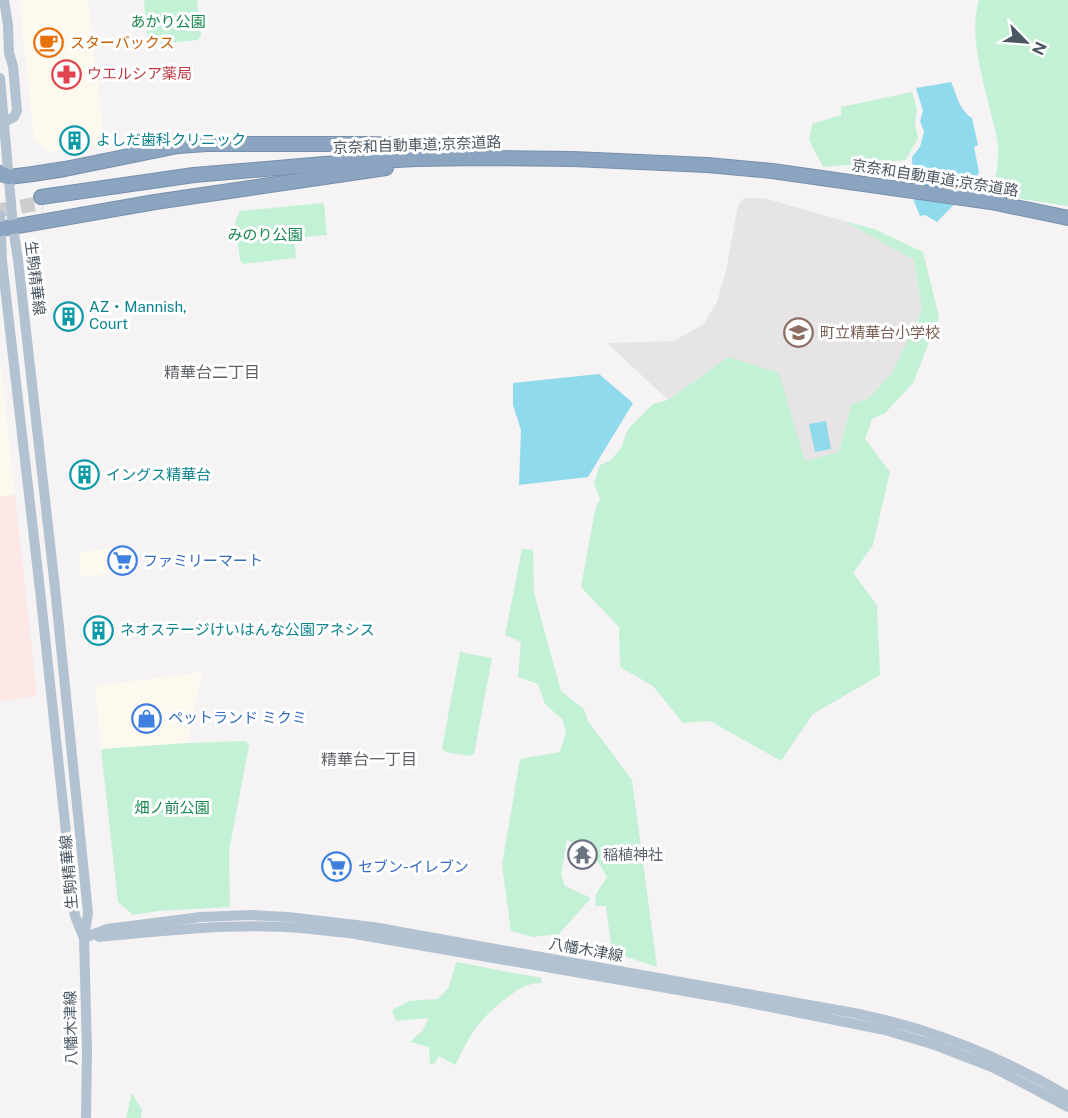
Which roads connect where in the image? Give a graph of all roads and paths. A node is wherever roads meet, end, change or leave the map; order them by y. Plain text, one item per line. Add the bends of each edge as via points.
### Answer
1 (4, 0) edge
2 (3, 11) edge
3 (0, 78) edge
4 (3, 122) junction
5 (573, 159) junction
6 (399, 166) junction
7 (4, 175) edge
8 (796, 175) junction
9 (1068, 218) edge
10 (4, 225) edge
11 (84, 938) junction
12 (1068, 1096) edge
13 (1068, 1107) edge
14 (86, 1118) edge

1 - 2 main road
2 - 4 main road via 17,111
3 - 4 main road, 生駒精華線
4 - 7 main road, 生駒精華線
5 - 6 highway, 京奈和自動車道;京奈道路 via 416,159 324,164 194,175 41,200 202,179
5 - 7 highway via 400,145 207,144 178,146 65,169
5 - 8 highway, 京奈和自動車道;京奈道路 via 707,165
6 - 8 highway, 京奈和自動車道;京奈道路 via 526,163
6 - 10 highway
7 - 10 main road, 生駒精華線
8 - 9 highway, 京奈和自動車道;京奈道路 via 991,202
10 - 11 main road, 生駒精華線 via 2,261 75,916
10 - 11 main road, 生駒精華線 via 18,260 55,588 88,913
11 - 12 main road, 八幡木津線 via 107,929 251,915 373,927 854,1012 921,1029 971,1048
11 - 13 main road, 八幡木津線 via 248,926 372,937 885,1030 992,1067
11 - 14 main road, 八幡木津線

